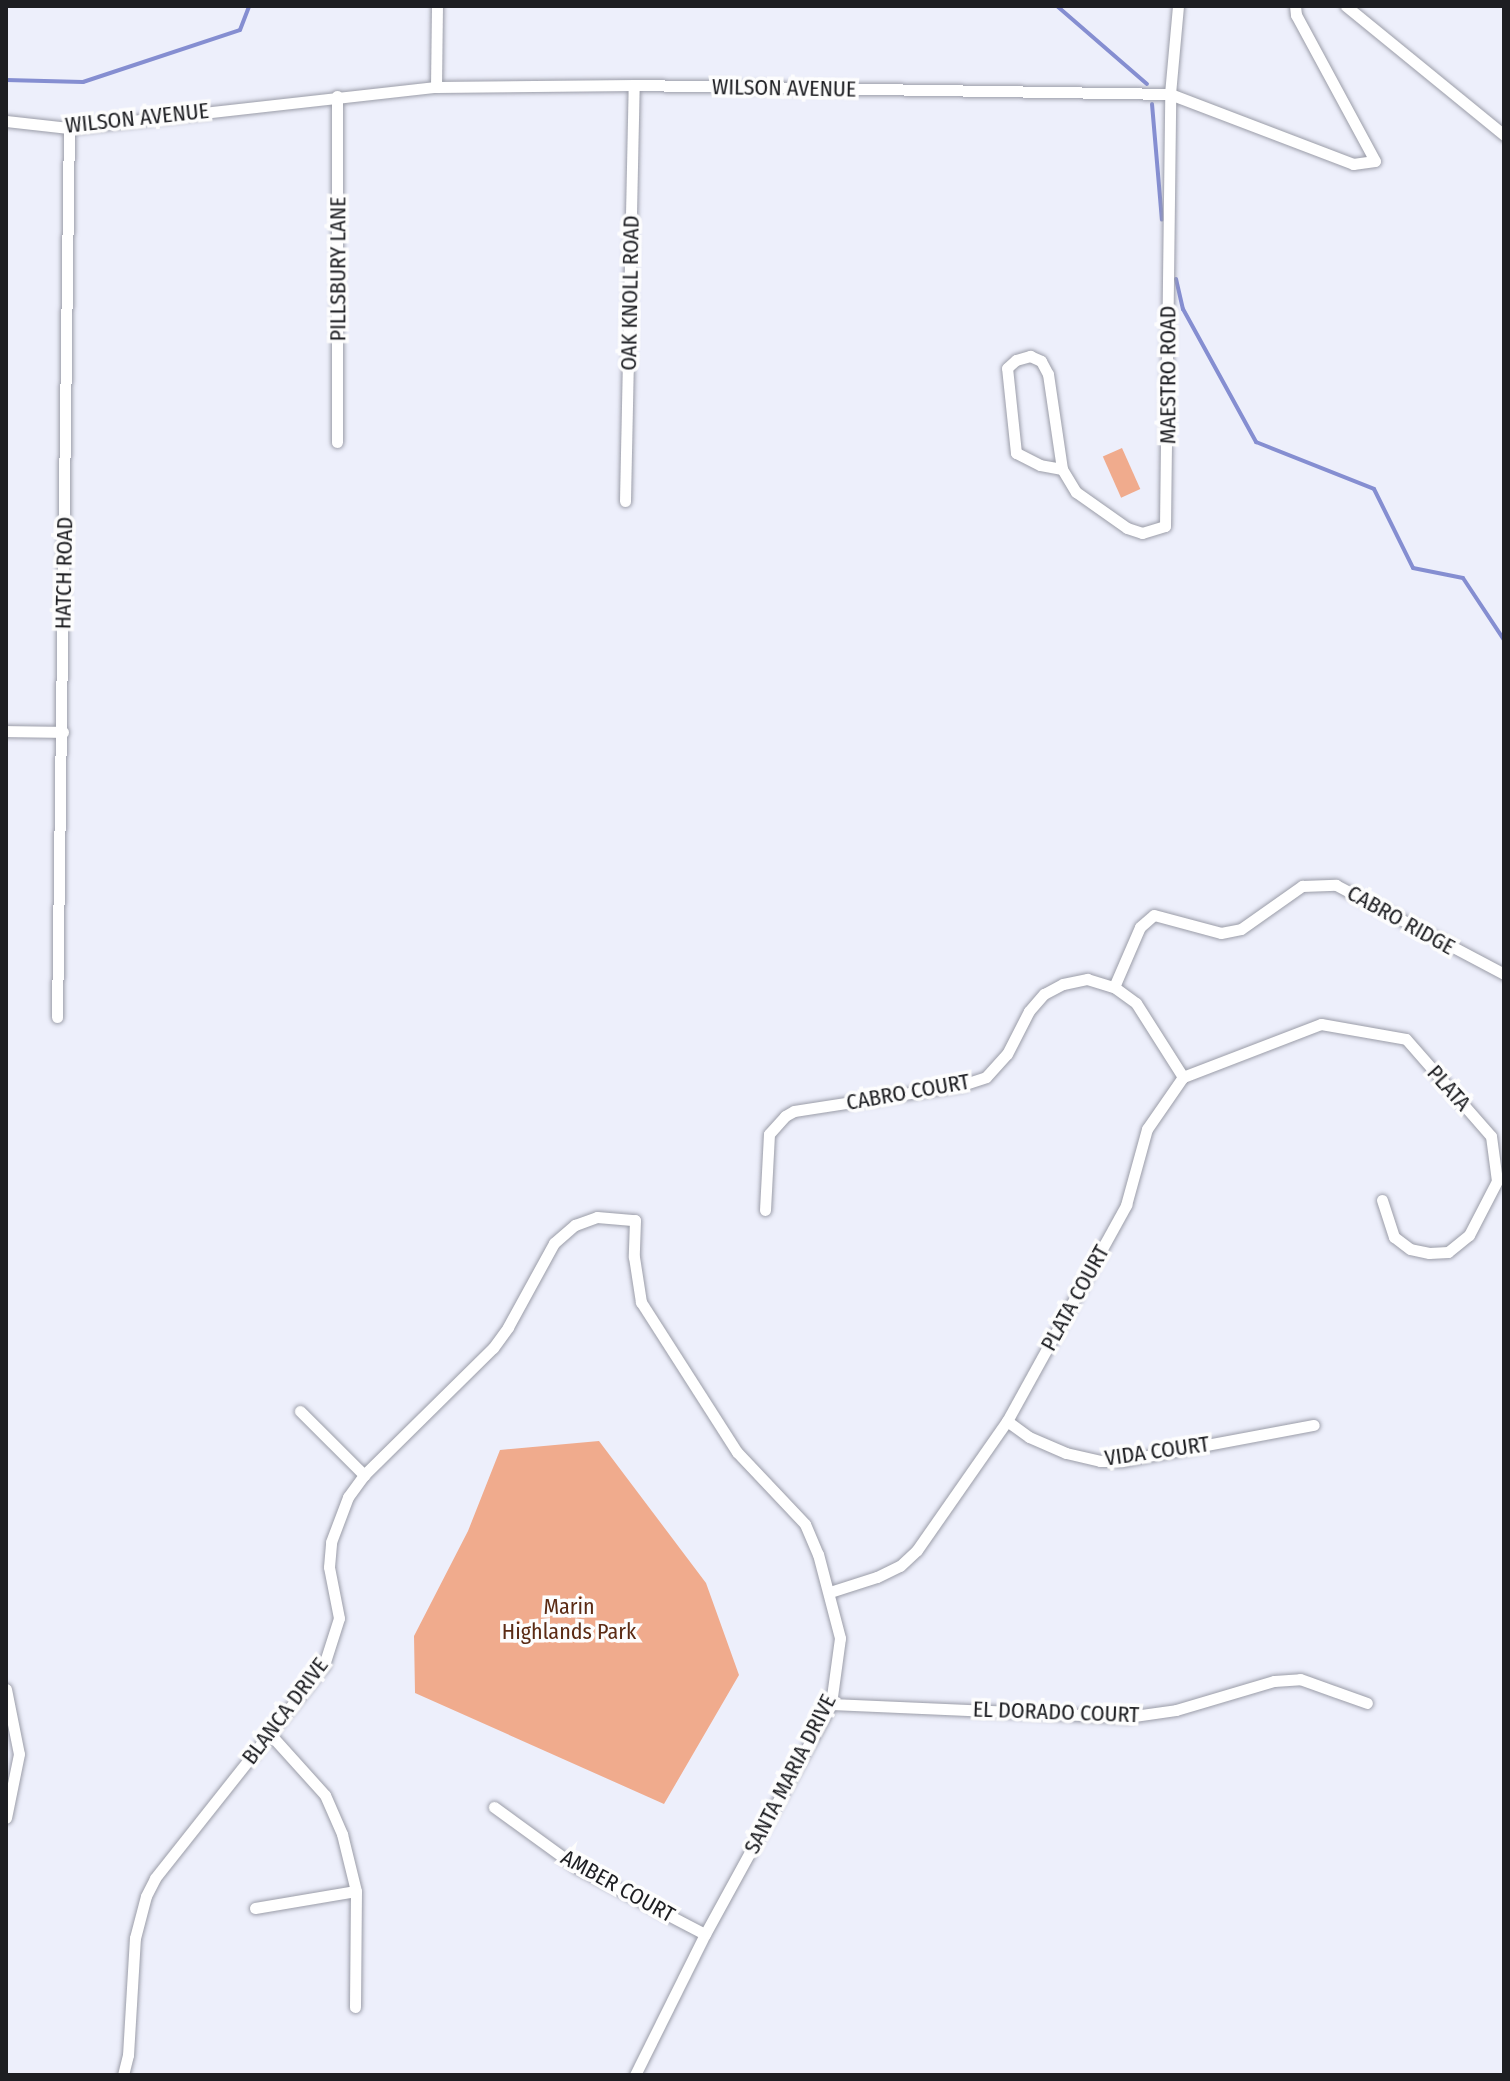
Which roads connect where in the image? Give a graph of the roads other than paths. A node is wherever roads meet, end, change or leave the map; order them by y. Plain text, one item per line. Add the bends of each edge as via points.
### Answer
1 (437, 6) edge
2 (1178, 6) edge
3 (1295, 6) edge
4 (1346, 6) edge
5 (634, 85) junction
6 (436, 87) junction
7 (1170, 94) junction
8 (337, 96) junction
9 (6, 121) edge
10 (69, 128) junction
11 (1504, 135) edge
12 (337, 442) dead end
13 (1062, 469) junction
14 (625, 501) dead end
15 (6, 731) edge
16 (63, 732) junction
17 (1504, 974) edge
18 (1114, 987) junction
19 (57, 1017) dead end
20 (1183, 1077) junction
21 (1382, 1200) dead end
22 (765, 1210) dead end
23 (635, 1220) joint
24 (300, 1411) dead end
25 (1007, 1421) junction
26 (1314, 1425) dead end
27 (364, 1475) junction
28 (830, 1592) junction
29 (6, 1689) edge
30 (1367, 1703) dead end
31 (831, 1704) junction
32 (270, 1734) junction
33 (494, 1807) dead end
34 (6, 1818) edge
35 (356, 1891) junction
36 (255, 1908) dead end
37 (705, 1934) junction
38 (355, 2007) dead end
39 (123, 2075) edge
40 (635, 2075) edge

1 - 6 street
2 - 7 street
3 - 7 street, WILSON AVENUE via 1375,161 1353,164
4 - 11 street
5 - 6 street, WILSON AVENUE
5 - 7 street, WILSON AVENUE
5 - 14 street, OAK KNOLL ROAD
6 - 8 street, WILSON AVENUE
7 - 13 street, MAESTRO ROAD via 1165,526 1142,533 1127,528 1082,498
8 - 10 street, WILSON AVENUE
8 - 12 street, PILLSBURY LANE
9 - 10 street, WILSON AVENUE
10 - 16 street, HATCH ROAD
13 - 13 street, MAESTRO ROAD via 1048,374 1041,361 1030,356 1016,360 1007,368 1016,453
15 - 16 street
16 - 19 street, HATCH ROAD
17 - 18 street, CABRO RIDGE via 1336,885 1302,886 1241,929 1221,933 1154,915 1140,927
18 - 20 street via 1136,1003
18 - 22 street, CABRO COURT via 1087,979 1044,994 1007,1054 986,1077 785,1116 769,1134
20 - 21 street, PLATA via 1321,1024 1406,1039 1491,1136 1497,1181 1469,1235 1448,1252 1410,1249 1394,1237
20 - 25 street, PLATA COURT via 1147,1129 1126,1205
23 - 27 street, BLANCA DRIVE via 597,1217 575,1225 554,1243 493,1348
23 - 28 street, SANTA MARIA DRIVE via 641,1302 737,1452 805,1524
24 - 27 street
25 - 26 street, VIDA COURT via 1066,1453 1100,1461
25 - 28 street, PLATA COURT via 908,1558 877,1577
27 - 32 street, BLANCA DRIVE via 343,1507 331,1542 336,1637 324,1665
28 - 31 street, SANTA MARIA DRIVE via 840,1638
29 - 34 street via 19,1754
30 - 31 street, EL DORADO COURT via 1300,1679 1127,1717
31 - 37 street, SANTA MARIA DRIVE
32 - 35 street via 325,1795 342,1834
32 - 39 street, BLANCA DRIVE via 146,1896 135,1938
33 - 37 street, AMBER COURT via 578,1868
35 - 36 street
35 - 38 street
37 - 40 street, SANTA MARIA DRIVE

